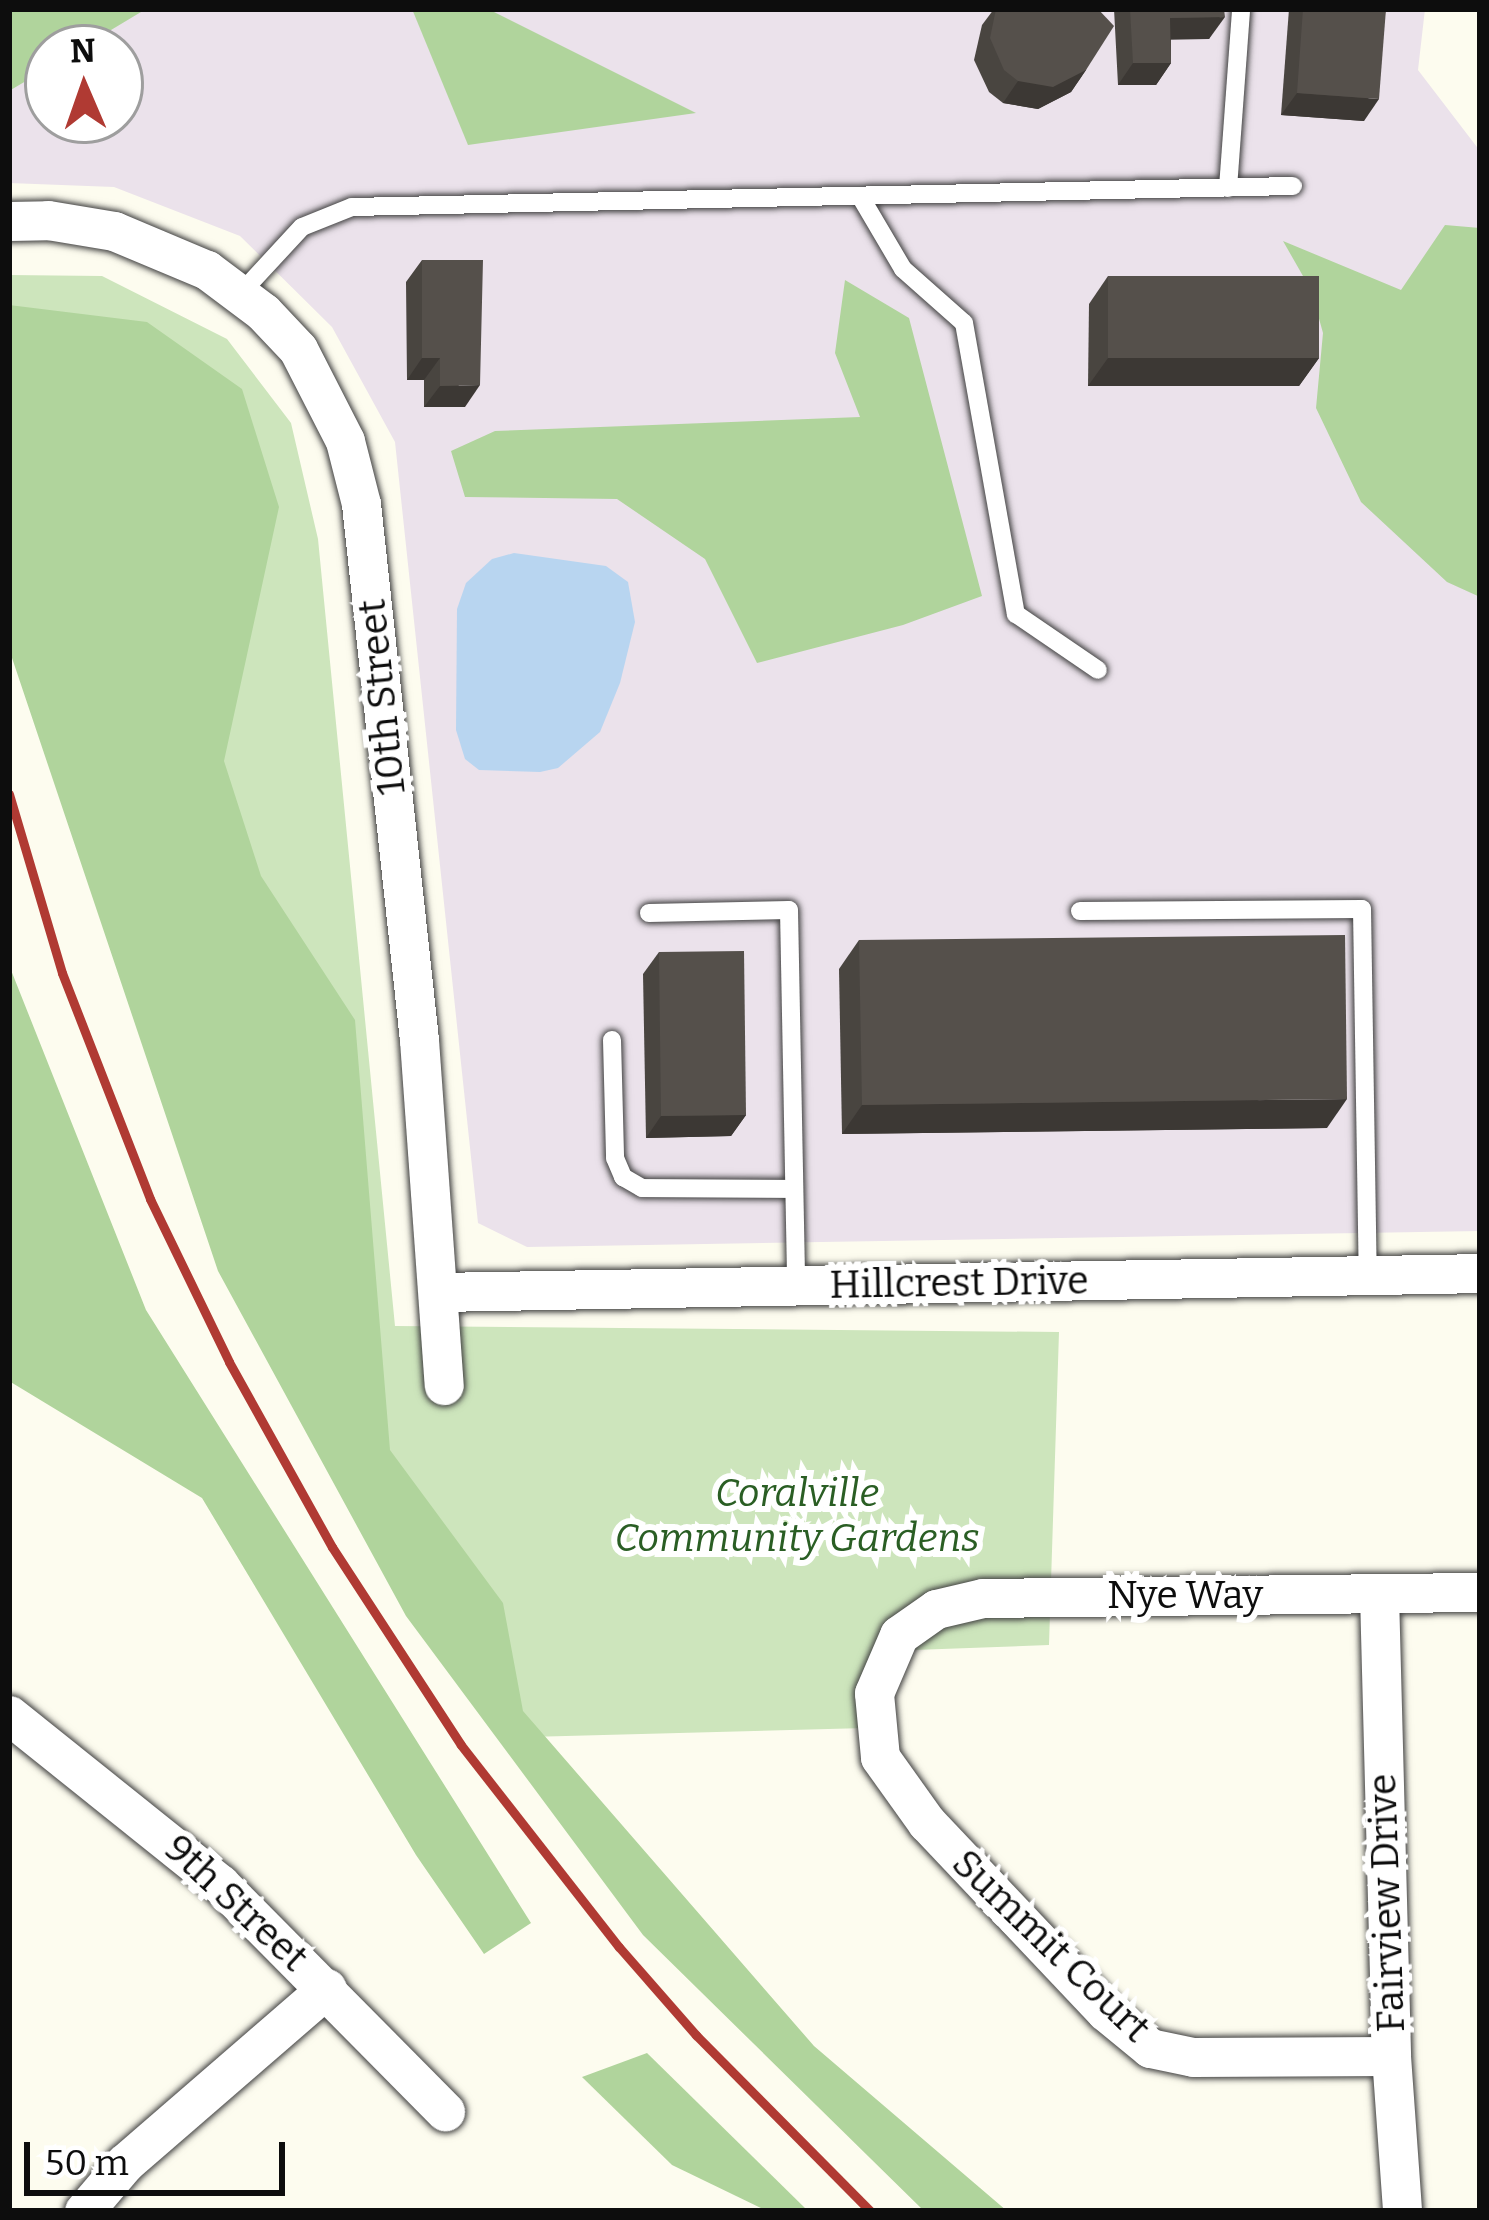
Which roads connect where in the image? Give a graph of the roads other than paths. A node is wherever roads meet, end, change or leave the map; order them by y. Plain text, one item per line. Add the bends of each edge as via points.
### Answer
1 (1241, 9) edge
2 (1293, 186) dead end
3 (1228, 188) junction
4 (860, 196) junction
5 (9, 221) edge
6 (240, 294) junction
7 (1098, 670) dead end
8 (1080, 910) dead end
9 (649, 913) dead end
10 (612, 1040) dead end
11 (794, 1189) junction
12 (1480, 1274) edge
13 (1368, 1275) junction
14 (796, 1286) junction
15 (438, 1292) junction
16 (445, 1385) dead end
17 (1480, 1592) edge
18 (1379, 1594) junction
19 (899, 1635) joint
20 (9, 1714) edge
21 (327, 1988) junction
22 (1391, 2056) junction
23 (446, 2111) dead end
24 (84, 2211) edge
25 (1402, 2211) edge

1 - 3 lane
2 - 3 lane
3 - 4 lane
4 - 6 lane via 352,207 302,227
4 - 7 lane via 903,268 964,323 1016,614
5 - 6 street, 10th Street via 114,231 169,250
6 - 15 street, 10th Street via 298,349 321,386 362,505 432,1167
8 - 13 lane via 1362,909
9 - 11 lane via 789,910
10 - 11 lane via 622,1177 642,1188
11 - 14 lane
12 - 13 street, Hillcrest Drive
13 - 14 street, Hillcrest Drive
14 - 15 street, Hillcrest Drive
15 - 16 street, 10th Street
17 - 18 street, Nye Way
18 - 19 street, Nye Way via 983,1598 936,1609
18 - 22 street, Fairview Drive
19 - 22 street, Summit Court via 874,1693 880,1757 927,1823 1106,2011 1150,2048 1192,2057
20 - 21 street, 9th Street via 220,1884
21 - 23 street, 9th Street
21 - 24 street via 125,2163
22 - 25 street, Fairview Drive

